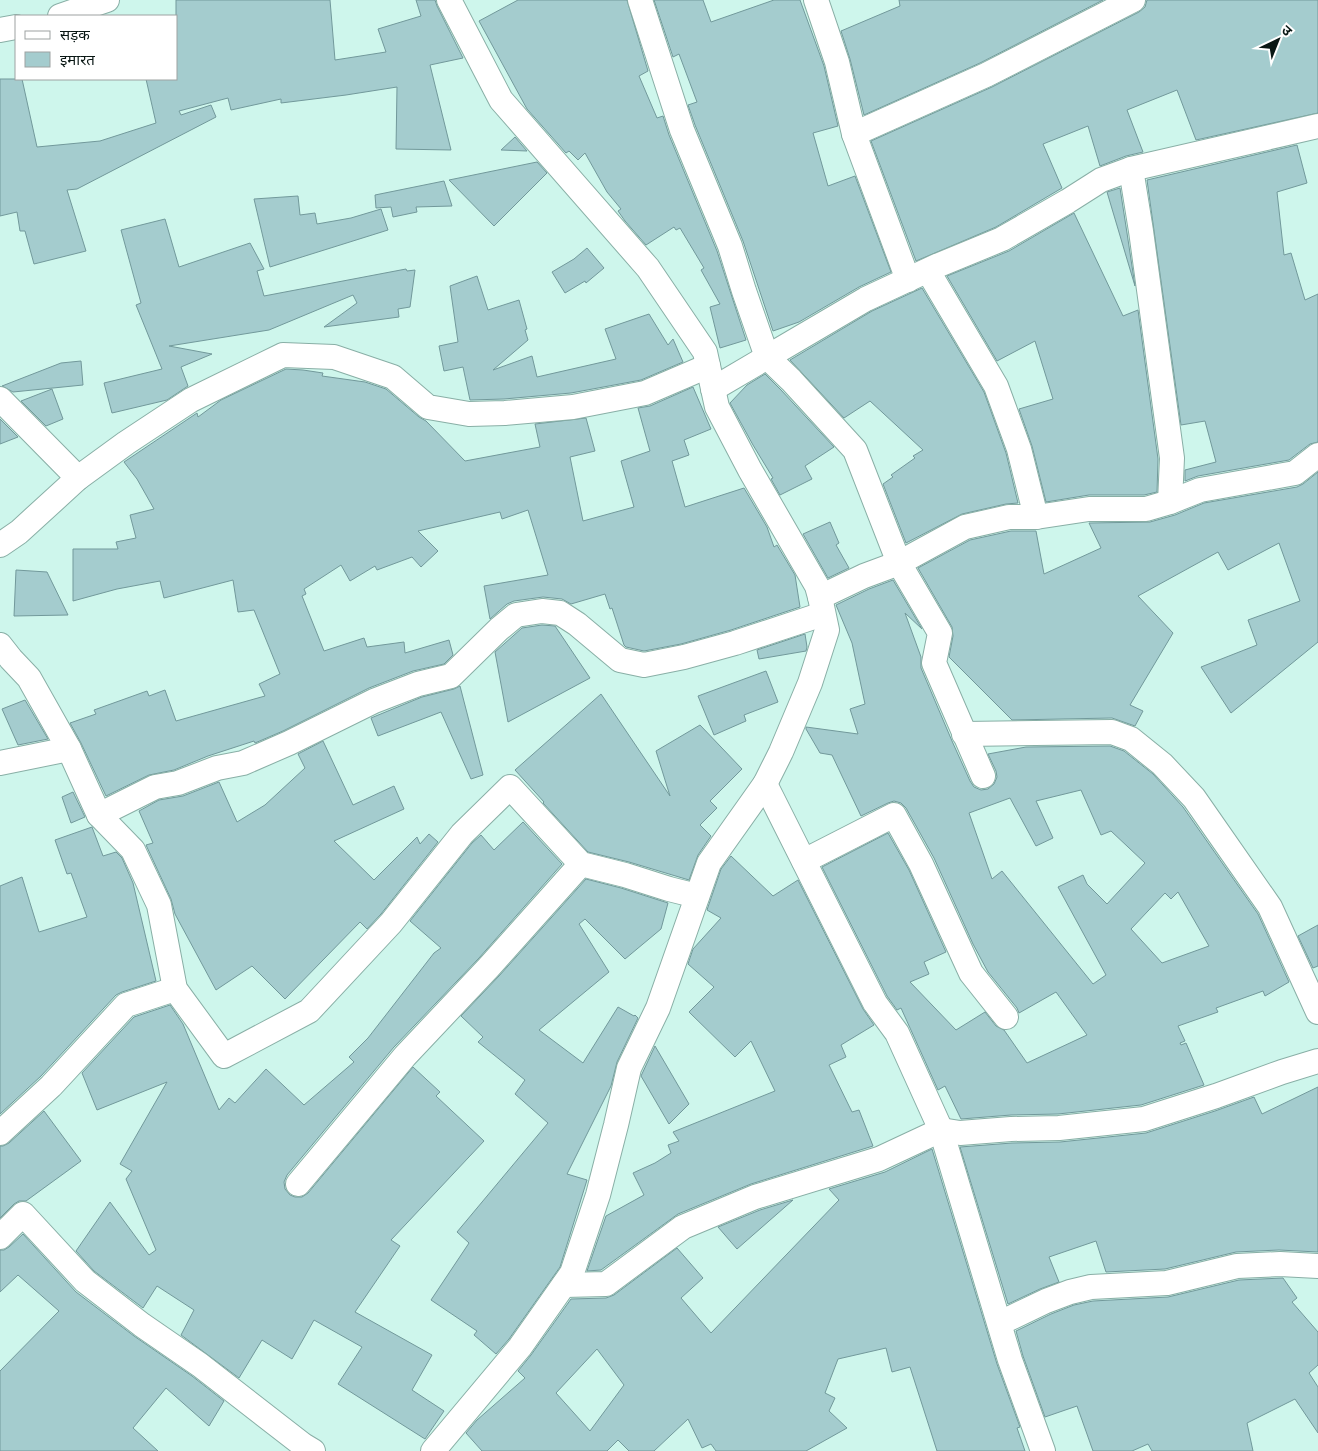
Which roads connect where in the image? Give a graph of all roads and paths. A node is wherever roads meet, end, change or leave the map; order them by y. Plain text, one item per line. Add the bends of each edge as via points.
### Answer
1 (106, 0) edge
2 (449, 0) edge
3 (640, 0) edge
4 (816, 0) edge
5 (1133, 0) edge
6 (63, 15) edge
7 (15, 27) edge
8 (0, 30) edge
9 (1318, 126) edge
10 (854, 134) junction
11 (1132, 169) junction
12 (918, 276) junction
13 (767, 357) junction
14 (708, 366) junction
15 (713, 389) junction
16 (0, 399) edge
17 (1318, 454) edge
18 (78, 478) junction
19 (1170, 502) junction
20 (1036, 517) junction
21 (0, 546) edge
22 (899, 563) junction
23 (822, 606) junction
24 (0, 645) edge
25 (964, 734) junction
26 (69, 749) junction
27 (0, 763) edge
28 (983, 776) dead end
29 (765, 784) junction
30 (99, 816) junction
31 (804, 862) junction
32 (581, 864) junction
33 (697, 896) junction
34 (174, 989) junction
35 (1318, 1012) edge
36 (1006, 1017) dead end
37 (1318, 1061) edge
38 (941, 1130) junction
39 (0, 1133) edge
40 (298, 1184) dead end
41 (0, 1238) edge
42 (1318, 1266) edge
43 (564, 1285) junction
44 (1000, 1323) junction
45 (313, 1451) edge
46 (433, 1451) edge
47 (1043, 1451) edge

1 - 6 street
2 - 14 street via 500,100 648,268 705,352
3 - 13 street via 682,130 730,246
4 - 10 street via 837,62
5 - 10 street via 986,75
7 - 8 street
9 - 11 street
10 - 12 street
11 - 12 street via 1100,180 1002,239
11 - 19 street via 1172,458
12 - 13 street via 866,299
12 - 20 street via 996,386 1019,449
13 - 15 street
13 - 22 street via 856,450
14 - 15 street
14 - 18 street via 645,393 573,407 469,414 428,407 393,377 334,357 282,355 191,400
15 - 23 street via 717,407 750,470 817,586
16 - 18 street
17 - 19 street via 1295,473 1200,490
18 - 21 street
19 - 20 street via 1146,509 1089,509
20 - 22 street via 1009,517 965,527
22 - 23 street via 864,576
22 - 25 street via 940,634 934,663
23 - 29 street via 827,630 810,683
23 - 30 street via 735,643 684,658 644,665 620,660 560,613 516,615 451,676 418,684 374,701 243,763 217,768 178,783 155,786
24 - 26 street via 29,678
25 - 28 street
25 - 35 street via 1112,732 1131,739 1162,764 1194,798 1270,907
26 - 27 street
26 - 30 street
29 - 31 street
29 - 33 street via 709,863
30 - 34 street via 133,850 159,905
31 - 36 street via 894,815 921,864 972,973
31 - 38 street via 875,1003 897,1033
32 - 33 street
32 - 34 street via 510,786 462,834 391,923 309,1011 224,1056
32 - 40 street via 400,1062
33 - 43 street via 658,1008 629,1068 598,1195 572,1273
34 - 39 street via 126,1005 50,1086
37 - 38 street via 1144,1119 1059,1128 960,1133
38 - 43 street via 879,1159 755,1197 683,1227 606,1284
38 - 44 street
41 - 45 street via 23,1214 85,1281
42 - 44 street via 1236,1266 1167,1283 1091,1287 1046,1301
43 - 46 street via 520,1347
44 - 47 street

